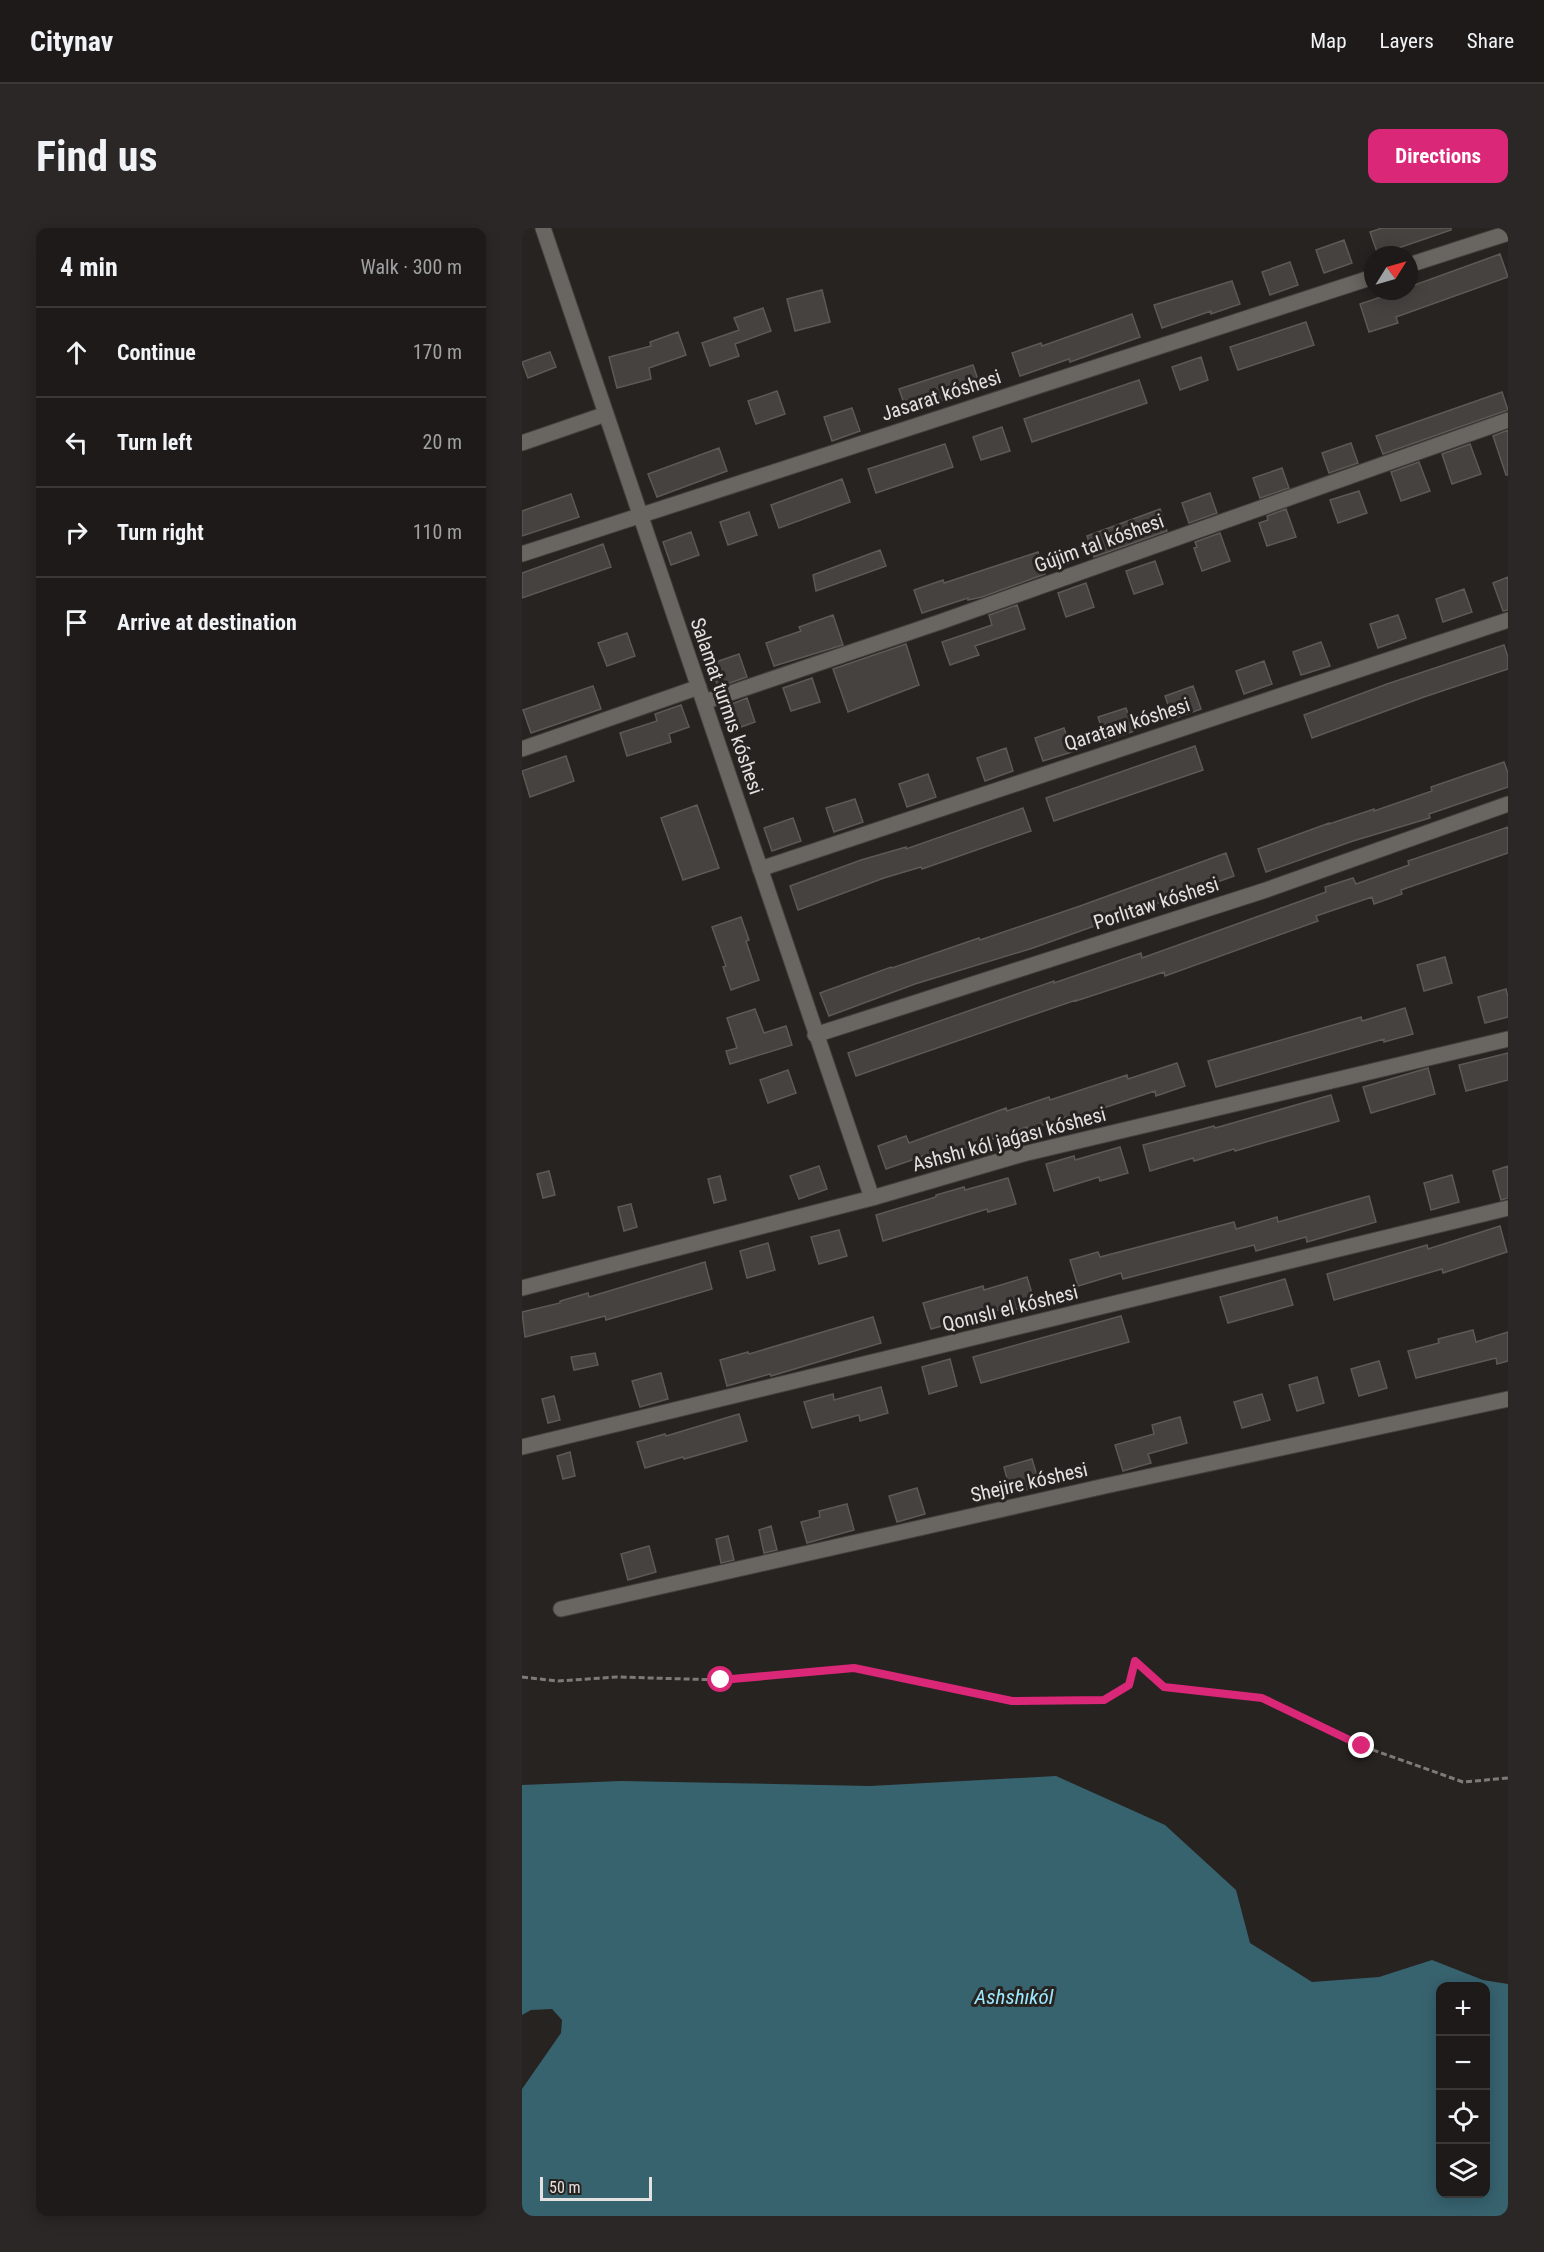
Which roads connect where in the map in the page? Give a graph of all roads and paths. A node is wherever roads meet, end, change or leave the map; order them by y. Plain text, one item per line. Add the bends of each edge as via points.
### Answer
1 (543, 228) edge
2 (1508, 233) edge
3 (1418, 262) edge
4 (1364, 280) edge
5 (606, 414) junction
6 (1508, 420) edge
7 (522, 443) edge
8 (640, 515) junction
9 (522, 554) edge
10 (1508, 620) edge
11 (699, 687) junction
12 (704, 702) junction
13 (522, 749) edge
14 (1508, 804) edge
15 (760, 869) junction
16 (815, 1035) junction
17 (1508, 1039) edge
18 (872, 1198) junction
19 (1508, 1208) edge
20 (522, 1288) edge
21 (1508, 1399) edge
22 (522, 1447) edge
23 (561, 1609) dead end
24 (522, 1677) edge
25 (1508, 1778) edge

1 - 5 street, Salamat turmıs kóshesi
2 - 3 street
4 - 8 street, Jasarat kóshesi
5 - 7 street
5 - 8 street, Salamat turmıs kóshesi
6 - 12 street, Gújim tal kóshesi
8 - 9 street, Jasarat kóshesi
8 - 11 street, Salamat turmıs kóshesi
10 - 15 street, Qarataw kóshesi
11 - 12 street, Salamat turmıs kóshesi
11 - 13 street
12 - 15 street, Salamat turmıs kóshesi
14 - 16 street, Porlıtaw kóshesi via 1266,890
15 - 16 street, Salamat turmıs kóshesi
16 - 18 street, Salamat turmıs kóshesi
17 - 18 street, Ashshı kól jaǵası kóshesi via 1023,1154
18 - 20 street, Ashshı kól jaǵası kóshesi
19 - 22 street, Qonıslı el kóshesi
21 - 23 street, Shejire kóshesi
24 - 25 path via 558,1681 617,1677 721,1680 854,1668 1012,1701 1104,1700 1129,1685 1135,1661 1164,1687 1262,1698 1362,1746 1462,1782

